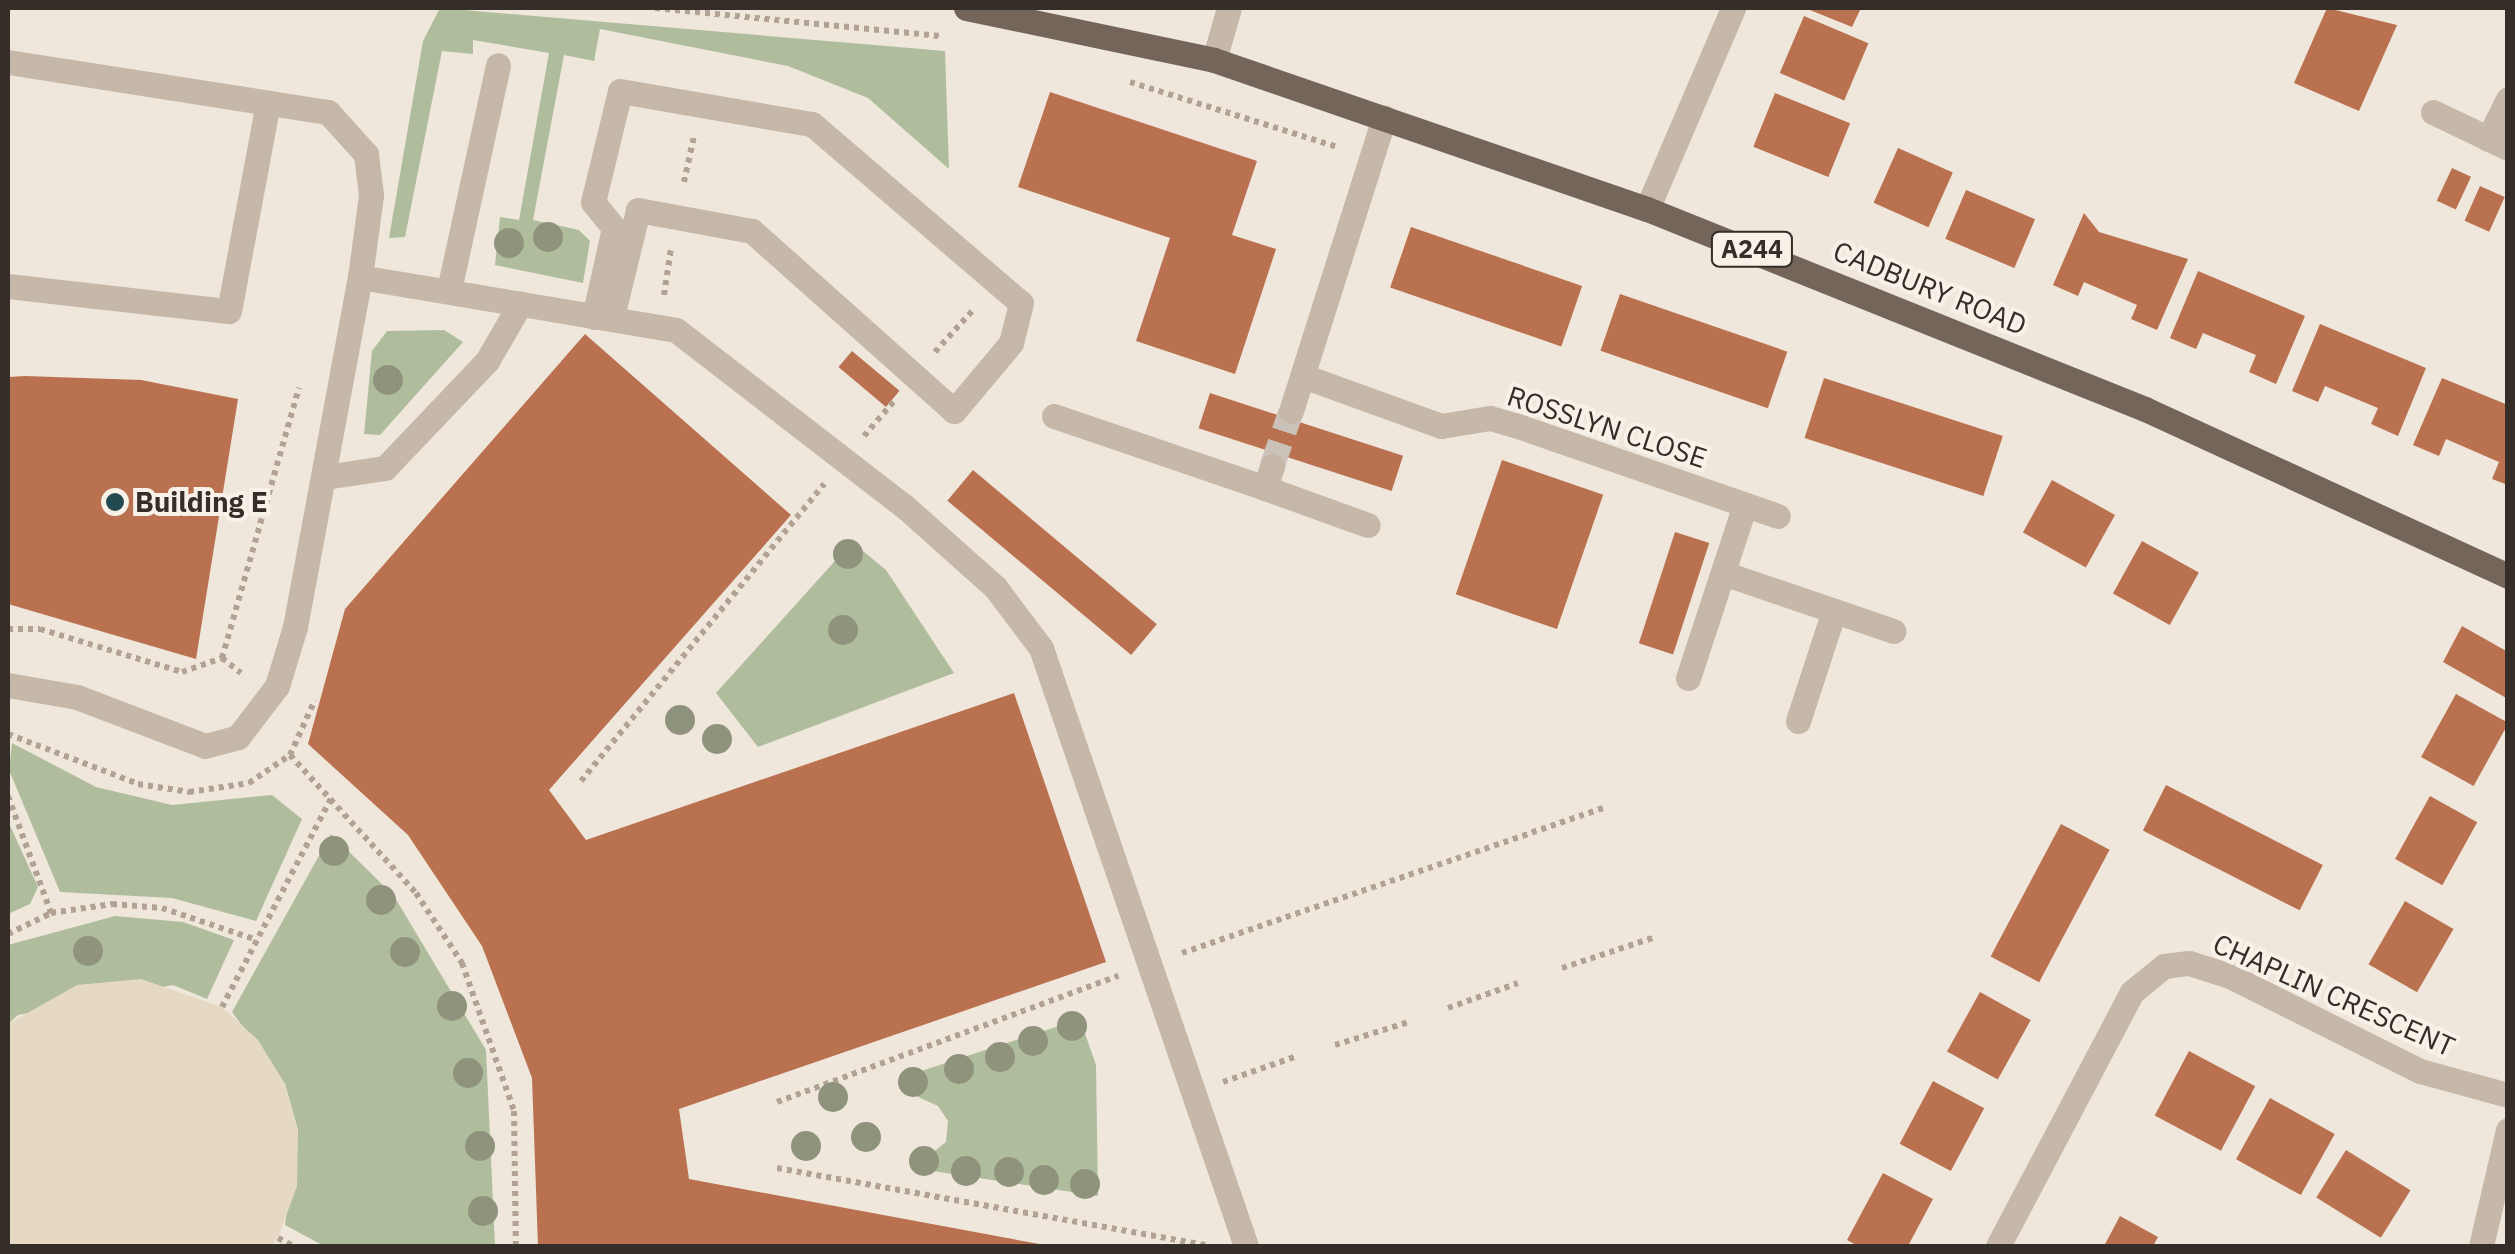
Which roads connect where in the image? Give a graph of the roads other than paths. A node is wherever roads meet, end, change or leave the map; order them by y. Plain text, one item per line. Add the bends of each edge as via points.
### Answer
1 (966, 8) edge
2 (1229, 8) edge
3 (1733, 8) edge
4 (1214, 60) junction
5 (8, 62) edge
6 (498, 65) dead end
7 (2508, 99) edge
8 (268, 103) junction
9 (2433, 112) dead end
10 (1384, 117) junction
11 (2498, 143) edge
12 (1648, 209) junction
13 (360, 277) junction
14 (8, 286) edge
15 (449, 290) junction
16 (520, 304) junction
17 (603, 317) junction
18 (1303, 376) junction
19 (1291, 412) tunnel mouth
20 (1054, 416) dead end
21 (325, 476) junction
22 (1745, 505) junction
23 (1778, 516) dead end
24 (1368, 525) dead end
25 (1722, 574) junction
26 (2508, 576) edge
27 (1834, 611) junction
28 (1893, 631) dead end
29 (1688, 678) dead end
30 (8, 685) edge
31 (1798, 721) dead end
32 (2508, 1094) edge
33 (2508, 1130) edge
34 (1246, 1246) edge
35 (1998, 1246) edge
36 (2481, 1246) edge

1 - 4 main road, CADBURY ROAD / A244
2 - 4 street
3 - 12 street
4 - 10 main road, CADBURY ROAD / A244
5 - 8 street
6 - 15 street
7 - 11 street
8 - 13 street via 328,112 366,154 371,195
8 - 14 street via 229,311
9 - 11 street
10 - 12 main road, CADBURY ROAD / A244
10 - 18 street
12 - 26 main road, CADBURY ROAD / A244 via 2145,409
13 - 15 street
13 - 21 street
15 - 16 street
16 - 17 street
16 - 21 street via 487,361 385,468
17 - 17 street via 614,228 594,202 620,91 812,124 1021,303 1011,343 954,411 752,232 638,210
17 - 34 street via 676,330 713,350 995,587 1042,648
18 - 19 street
18 - 22 street, ROSSLYN CLOSE via 1441,426 1490,418 1515,425
20 - 24 street via 1269,478
21 - 30 street via 277,686 238,738 205,746 77,697
22 - 23 street, ROSSLYN CLOSE
22 - 25 street
25 - 27 street
25 - 29 street
27 - 28 street
27 - 31 street
32 - 35 street, CHAPLIN CRESCENT via 2420,1071 2230,976 2189,962 2164,966 2132,992
33 - 36 street

